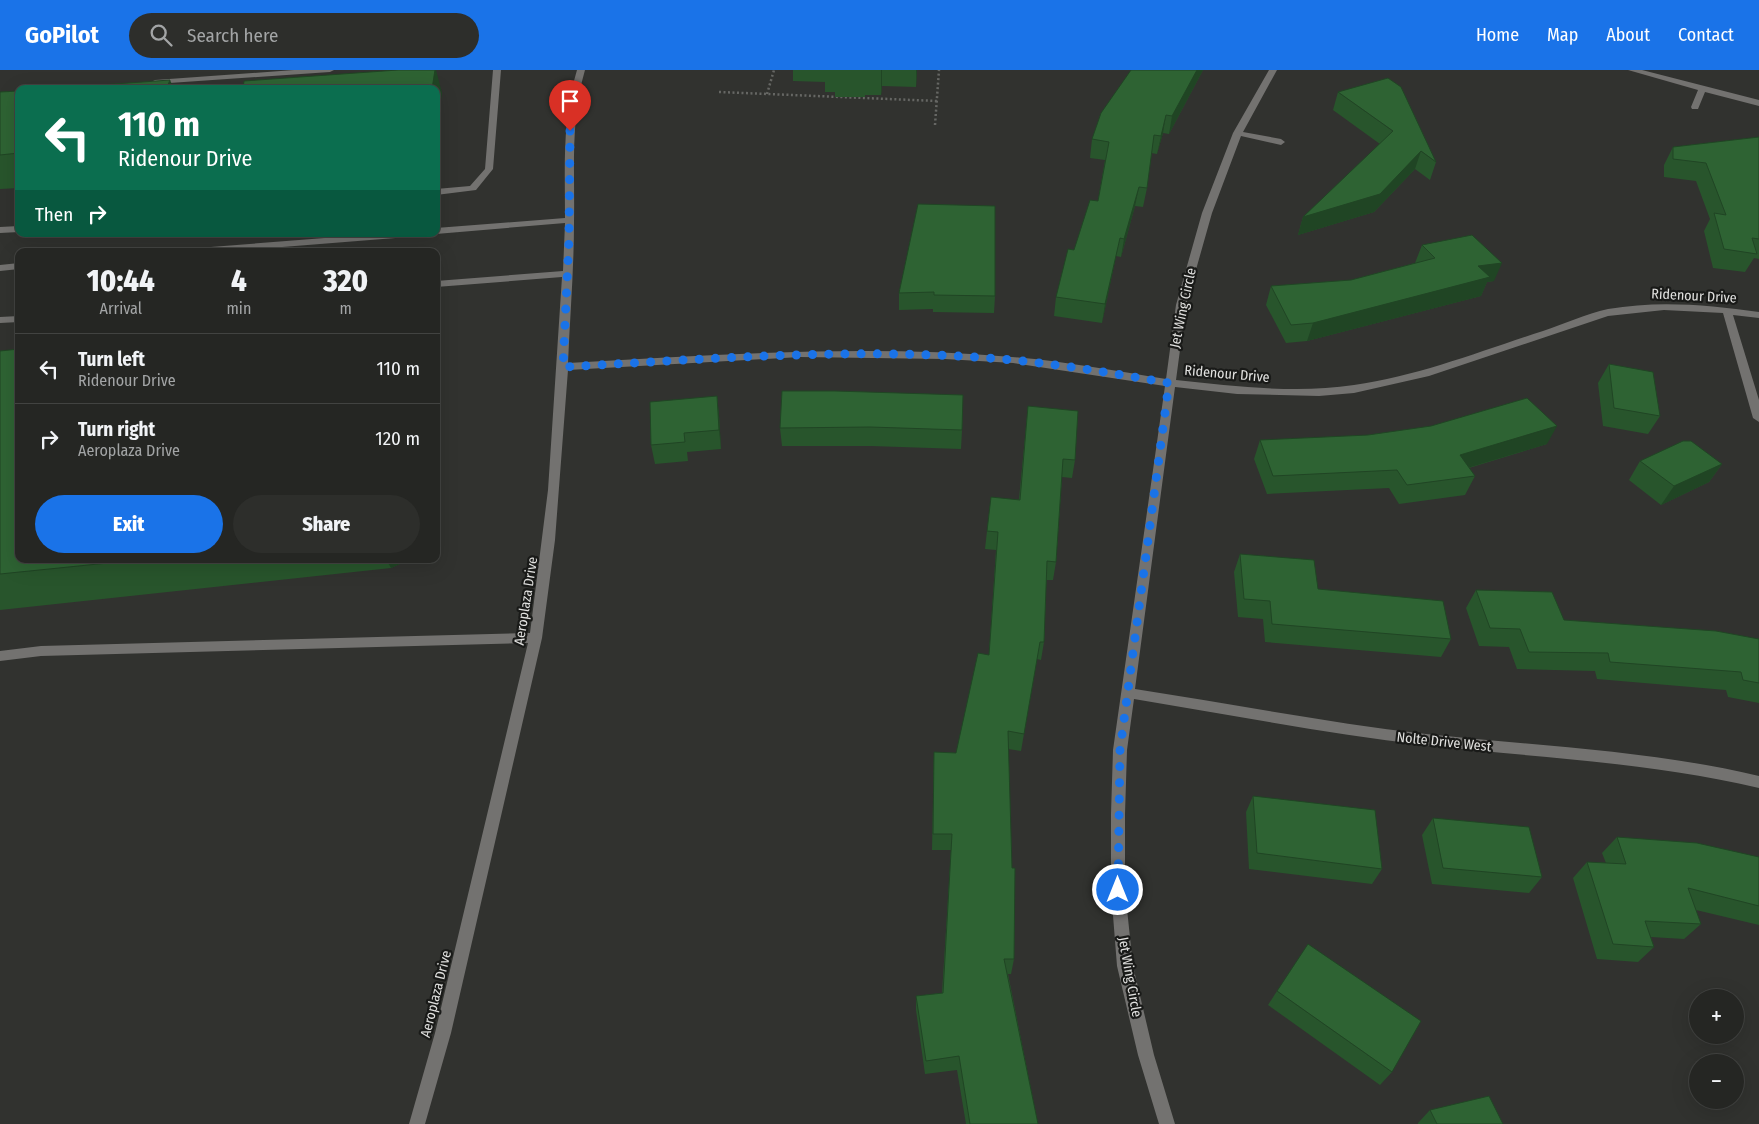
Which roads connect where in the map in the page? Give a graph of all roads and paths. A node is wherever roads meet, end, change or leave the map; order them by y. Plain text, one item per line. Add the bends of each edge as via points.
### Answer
1 (330, 70) edge
2 (497, 70) edge
3 (581, 70) edge
4 (774, 70) edge
5 (939, 70) edge
6 (1273, 70) edge
7 (1632, 70) edge
8 (142, 83) edge
9 (1702, 89) junction
10 (719, 92) dead end
11 (767, 94) junction
12 (937, 101) junction
13 (1759, 103) edge
14 (1695, 108) dead end
15 (935, 125) dead end
16 (1237, 133) junction
17 (1281, 142) dead end
18 (440, 192) edge
19 (569, 220) junction
20 (15, 229) edge
21 (0, 230) edge
22 (440, 231) edge
23 (371, 237) edge
24 (236, 248) edge
25 (15, 266) edge
26 (0, 268) edge
27 (568, 274) junction
28 (440, 284) edge
29 (1728, 310) junction
30 (1759, 315) edge
31 (15, 318) edge
32 (0, 320) edge
33 (563, 367) junction
34 (1169, 383) junction
35 (1759, 418) edge
36 (536, 638) junction
37 (0, 656) edge
38 (1129, 693) junction
39 (1759, 782) edge
40 (417, 1124) edge
41 (1167, 1124) edge

1 - 8 street
2 - 18 street via 489,169 473,188
3 - 19 street, Aeroplaza Drive via 570,115
4 - 11 path
5 - 12 path
6 - 16 street, Jet Wing Circle
7 - 9 street
9 - 13 street
9 - 14 street
10 - 11 path
11 - 12 path
12 - 15 path
16 - 17 street
16 - 34 street, Jet Wing Circle via 1215,185 1198,239 1182,305
19 - 22 street
19 - 27 street, Aeroplaza Drive
20 - 21 street
23 - 24 street
25 - 26 street
27 - 28 street
27 - 33 street, Aeroplaza Drive
29 - 30 street, Ridenour Drive
29 - 34 street, Ridenour Drive via 1673,306 1636,307 1606,313 1425,374 1354,389 1282,392
29 - 35 street
31 - 32 street
33 - 34 street, Ridenour Drive via 800,354 945,356 1013,360
33 - 36 street, Aeroplaza Drive via 555,500
34 - 38 street, Jet Wing Circle
36 - 37 street via 51,650
36 - 40 street, Aeroplaza Drive via 443,1033
38 - 39 street, Nolte Drive West via 1392,736 1641,760 1721,772
38 - 41 street, Jet Wing Circle via 1120,750 1118,890 1125,966 1146,1055

